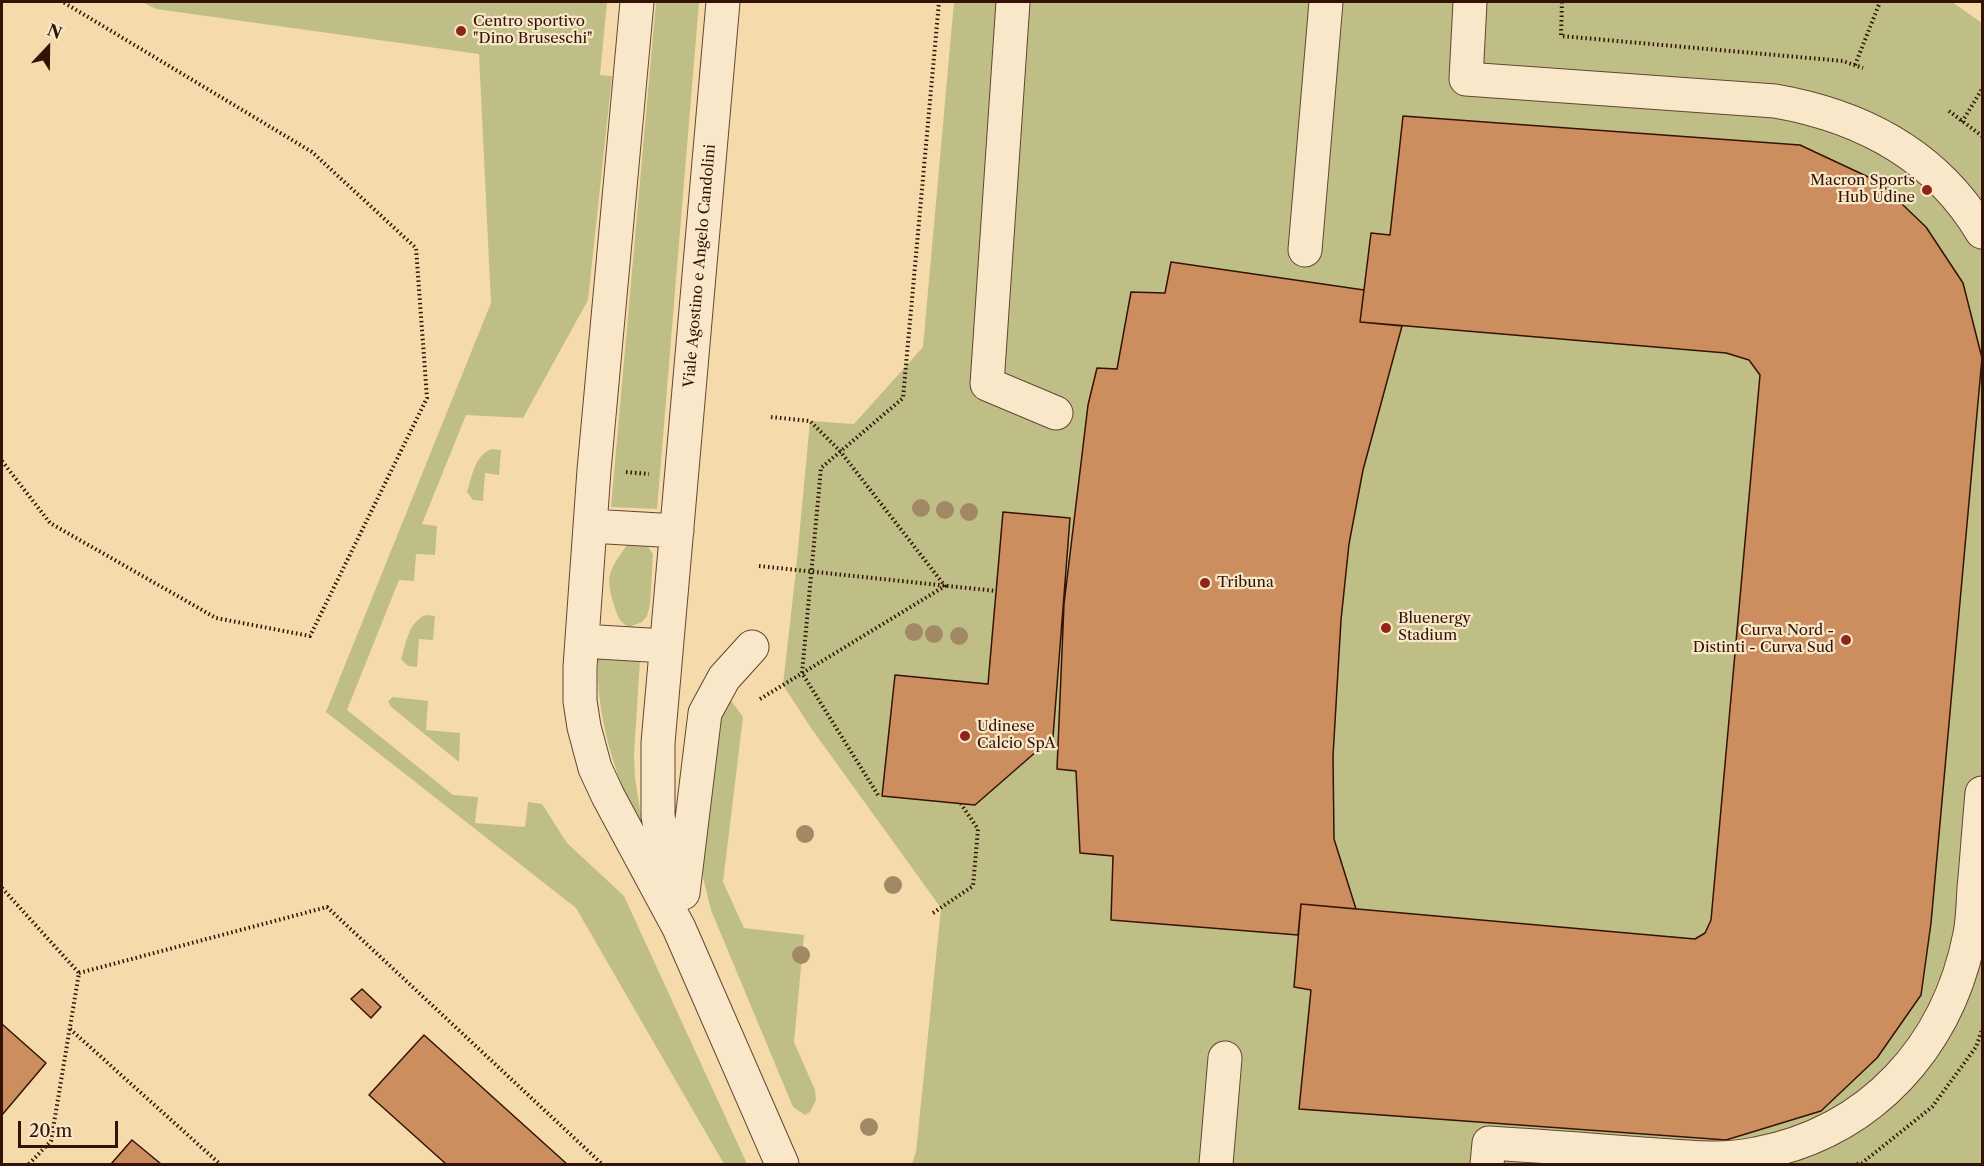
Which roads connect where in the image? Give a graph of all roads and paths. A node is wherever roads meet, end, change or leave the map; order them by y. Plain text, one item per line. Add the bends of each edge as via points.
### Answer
1 (63, 2) edge
2 (637, 2) edge
3 (723, 2) edge
4 (939, 2) edge
5 (1013, 2) edge
6 (1326, 2) edge
7 (1470, 2) edge
8 (1562, 2) edge
9 (1880, 2) edge
10 (1856, 65) junction
11 (1863, 68) dead end
12 (1983, 89) edge
13 (1948, 111) dead end
14 (1962, 122) junction
15 (1983, 136) edge
16 (1983, 232) edge
17 (1305, 250) dead end
18 (1056, 413) dead end
19 (771, 417) dead end
20 (840, 451) junction
21 (2, 461) edge
22 (625, 472) dead end
23 (660, 474) dead end
24 (590, 526) junction
25 (676, 531) junction
26 (759, 566) dead end
27 (812, 572) junction
28 (945, 586) junction
29 (996, 591) dead end
30 (582, 641) junction
31 (665, 646) junction
32 (752, 647) dead end
33 (802, 673) junction
34 (760, 699) dead end
35 (1983, 793) edge
36 (878, 795) dead end
37 (961, 804) dead end
38 (2, 888) edge
39 (933, 913) dead end
40 (679, 928) junction
41 (79, 973) junction
42 (70, 1029) junction
43 (1983, 1030) edge
44 (1225, 1058) dead end
45 (29, 1164) edge
46 (220, 1164) edge
47 (602, 1164) edge
48 (782, 1164) edge
49 (1216, 1164) edge
50 (1487, 1164) edge
51 (1857, 1164) edge

1 - 21 path via 312,152 416,248 427,398 310,636 216,618 50,524
2 - 24 street, Viale Agostino e Angelo Candolini
3 - 25 street, Viale Agostino e Angelo Candolini
4 - 20 path via 903,398
5 - 18 street via 987,384
6 - 17 street
7 - 16 street via 1466,79 1775,101 1843,117 1878,133 1915,158 1952,190
8 - 10 path via 1560,36
9 - 10 path
10 - 11 path
12 - 14 path
13 - 14 path
14 - 15 path
19 - 20 path via 810,421
20 - 27 path via 821,468
20 - 28 path
22 - 23 path
24 - 25 street
24 - 30 street, Viale Agostino e Angelo Candolini
25 - 31 street, Viale Agostino e Angelo Candolini
26 - 27 path
27 - 28 path
27 - 33 path
28 - 29 path
28 - 33 path
30 - 31 street
30 - 40 street, Viale Agostino e Angelo Candolini via 580,701 595,768
31 - 40 street, Viale Agostino e Angelo Candolini via 658,743 658,816
32 - 40 street via 724,678 705,713
33 - 34 path
33 - 36 path
35 - 50 street via 1971,932 1962,967 1938,1025 1901,1077 1881,1095 1824,1134 1757,1154 1709,1158 1489,1143
37 - 39 path via 978,829 973,886
38 - 41 path
40 - 48 street, Viale Agostino e Angelo Candolini
41 - 42 path
41 - 47 path via 327,907
42 - 45 path via 51,1141
42 - 46 path
43 - 51 path via 1976,1047 1932,1107
44 - 49 street

